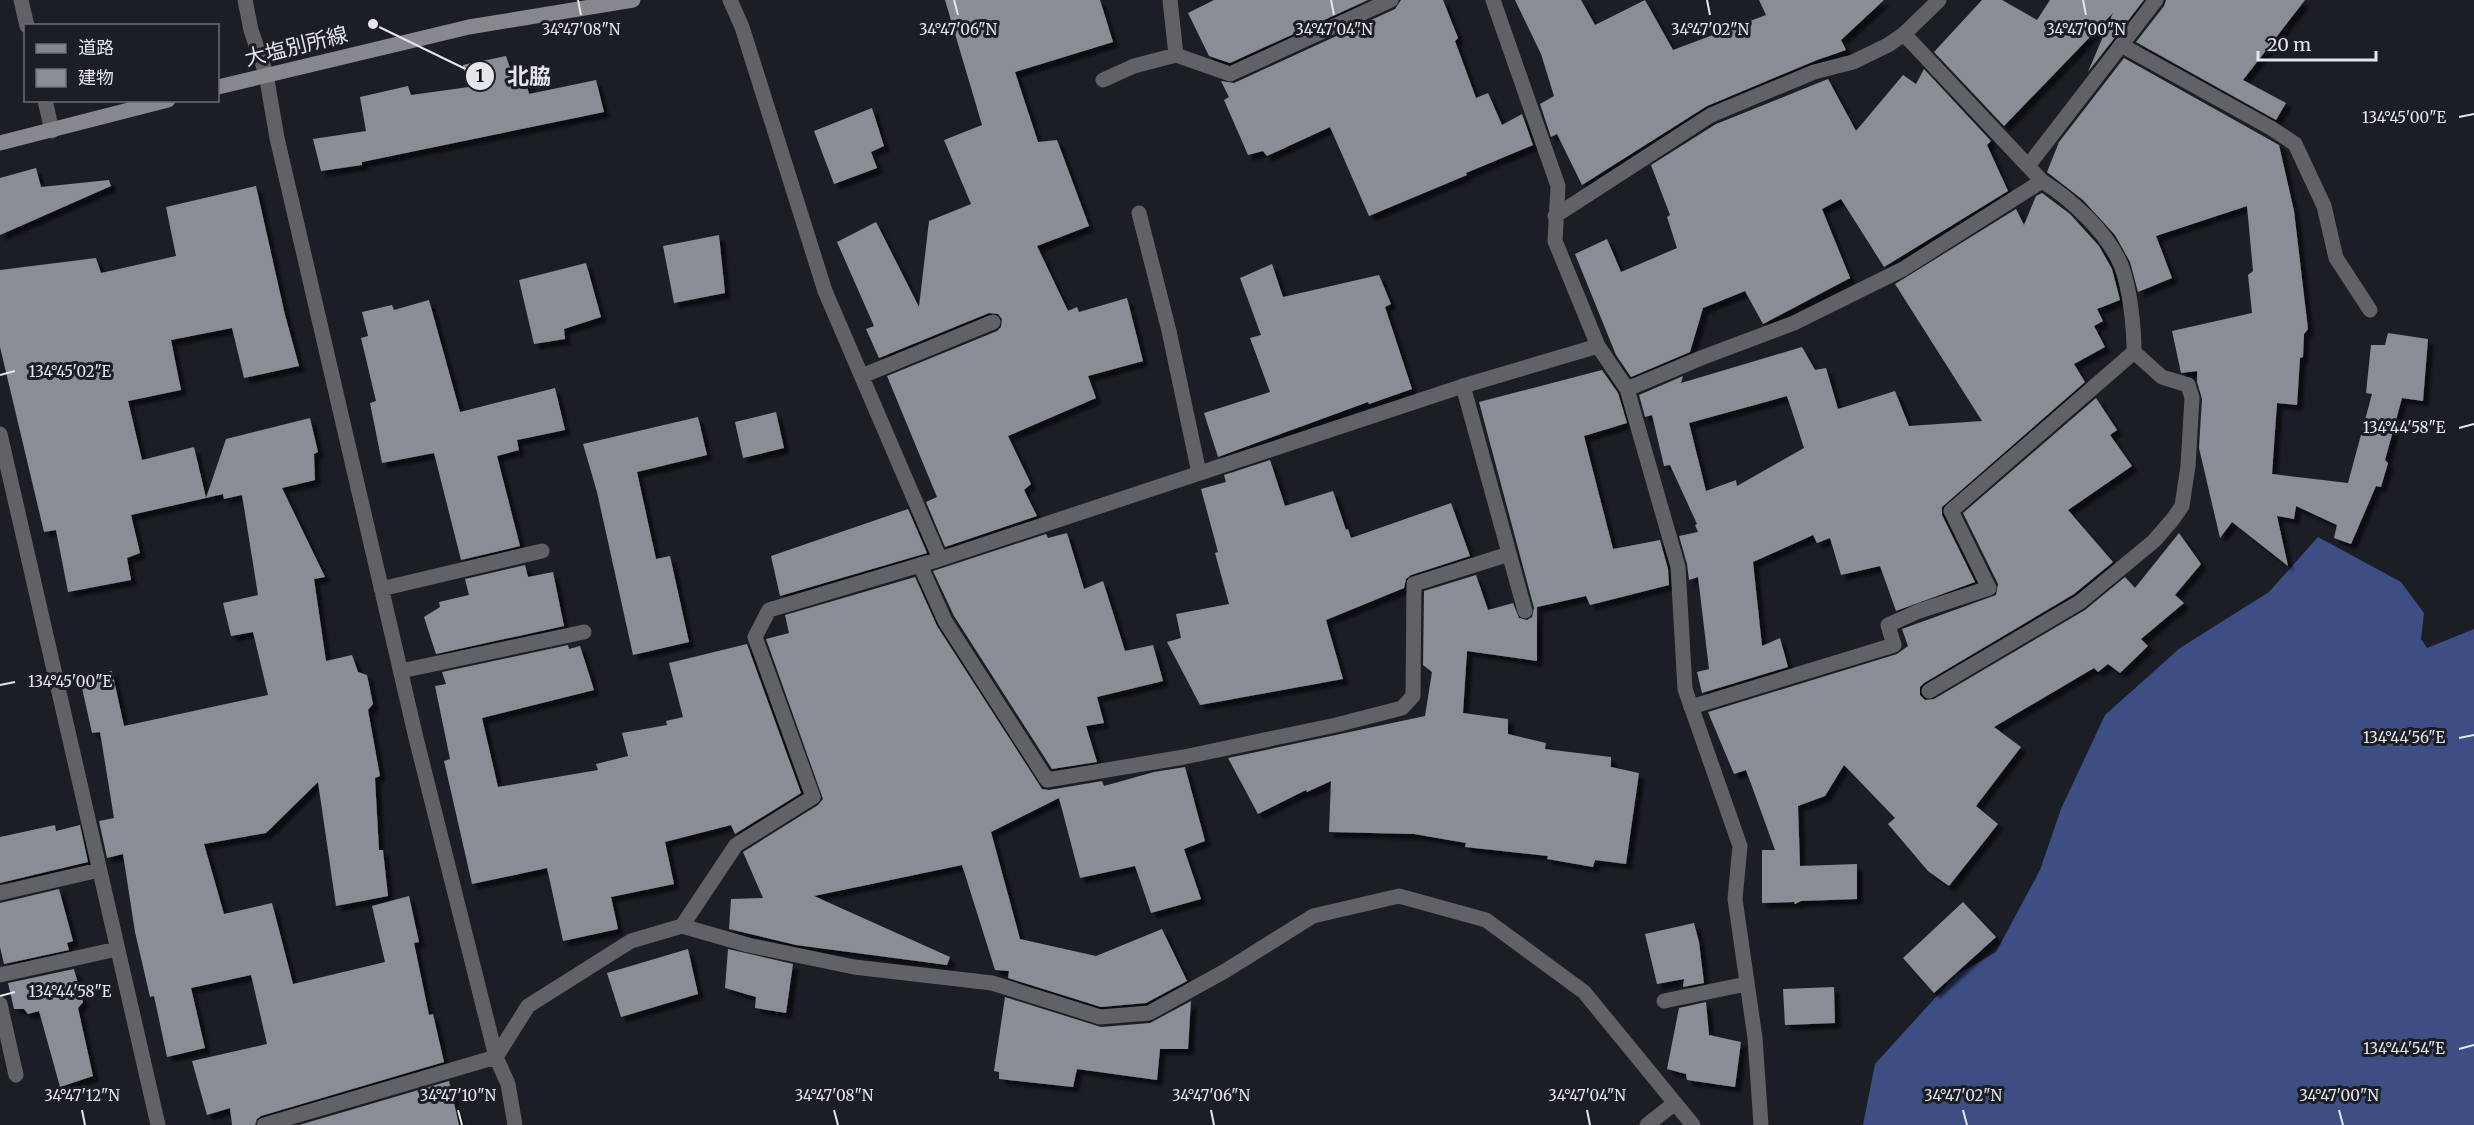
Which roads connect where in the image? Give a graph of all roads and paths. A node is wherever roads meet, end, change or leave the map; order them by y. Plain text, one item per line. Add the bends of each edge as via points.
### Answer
1 (21, 0) edge
2 (245, 0) edge
3 (633, 0) edge
4 (730, 0) edge
5 (1170, 0) edge
6 (1391, 0) edge
7 (1493, 0) edge
8 (1939, 0) edge
9 (2156, 0) edge
10 (27, 24) edge
11 (1904, 34) junction
12 (2121, 45) junction
13 (1176, 55) junction
14 (267, 74) junction
15 (1104, 84) dead end
16 (219, 87) edge
17 (45, 102) edge
18 (161, 102) edge
19 (52, 131) junction
20 (0, 143) edge
21 (2028, 165) junction
22 (2042, 181) junction
23 (1139, 213) dead end
24 (1555, 216) junction
25 (2370, 310) dead end
26 (993, 322) dead end
27 (1598, 346) junction
28 (2134, 352) junction
29 (862, 376) junction
30 (1463, 386) junction
31 (1627, 389) junction
32 (0, 434) edge
33 (3, 460) edge
34 (1199, 473) junction
35 (542, 550) dead end
36 (1509, 554) junction
37 (940, 559) junction
38 (920, 565) junction
39 (381, 589) junction
40 (1526, 611) dead end
41 (584, 632) dead end
42 (401, 671) junction
43 (1929, 691) dead end
44 (1691, 707) junction
45 (99, 870) junction
46 (0, 893) edge
47 (682, 926) junction
48 (117, 949) junction
49 (0, 975) edge
50 (1746, 984) junction
51 (1664, 1001) dead end
52 (0, 1004) edge
53 (496, 1057) junction
54 (16, 1075) dead end
55 (1675, 1103) junction
56 (158, 1125) edge
57 (264, 1125) edge
58 (515, 1125) edge
59 (1647, 1125) edge
60 (1693, 1125) edge
61 (1761, 1125) edge

1 - 10 street
2 - 14 street
3 - 14 main road, 大塩別所線 via 469,27
4 - 29 street via 742,27 825,291
5 - 13 street
6 - 13 street via 1230,74
7 - 24 street via 1558,186
8 - 11 street
9 - 12 street
11 - 21 street
11 - 24 street via 1853,62 1814,72 1711,115
12 - 21 street
12 - 25 street via 2295,144 2325,206 2336,258
13 - 15 street via 1134,66
14 - 16 main road, 大塩別所線
14 - 39 street via 277,138
17 - 19 street
18 - 19 main road
19 - 20 main road
21 - 22 street
22 - 28 street via 2066,196 2101,234 2121,265 2134,328
22 - 31 street via 1904,269 1794,323
23 - 34 street
24 - 27 street via 1554,241
26 - 29 street
27 - 30 street
27 - 31 street
28 - 43 street via 2162,377 2188,385 2192,398 2182,506 2154,541 2080,602
28 - 44 street via 1951,511 1989,588 1888,625 1894,645
29 - 37 street
30 - 34 street
30 - 36 street
31 - 44 street via 1678,567 1685,689
32 - 33 street
33 - 45 street
34 - 37 street
35 - 39 street
36 - 38 street via 1414,584 1413,696 1402,708 1184,757 1047,780 945,621
36 - 40 street
37 - 38 street
38 - 47 street via 769,610 754,637 813,797 736,846
39 - 42 street
41 - 42 street
42 - 53 street
44 - 50 street via 1740,846 1735,898
45 - 46 street
45 - 48 street
47 - 53 street via 631,941 528,1006
47 - 55 street via 748,945 854,967 992,983 1100,1017 1149,1013 1313,916 1399,896 1486,920 1584,992
48 - 49 street
48 - 56 street
50 - 51 street
50 - 61 street via 1755,1038
52 - 54 street
53 - 57 street
53 - 58 street via 508,1084
55 - 59 street
55 - 60 street

